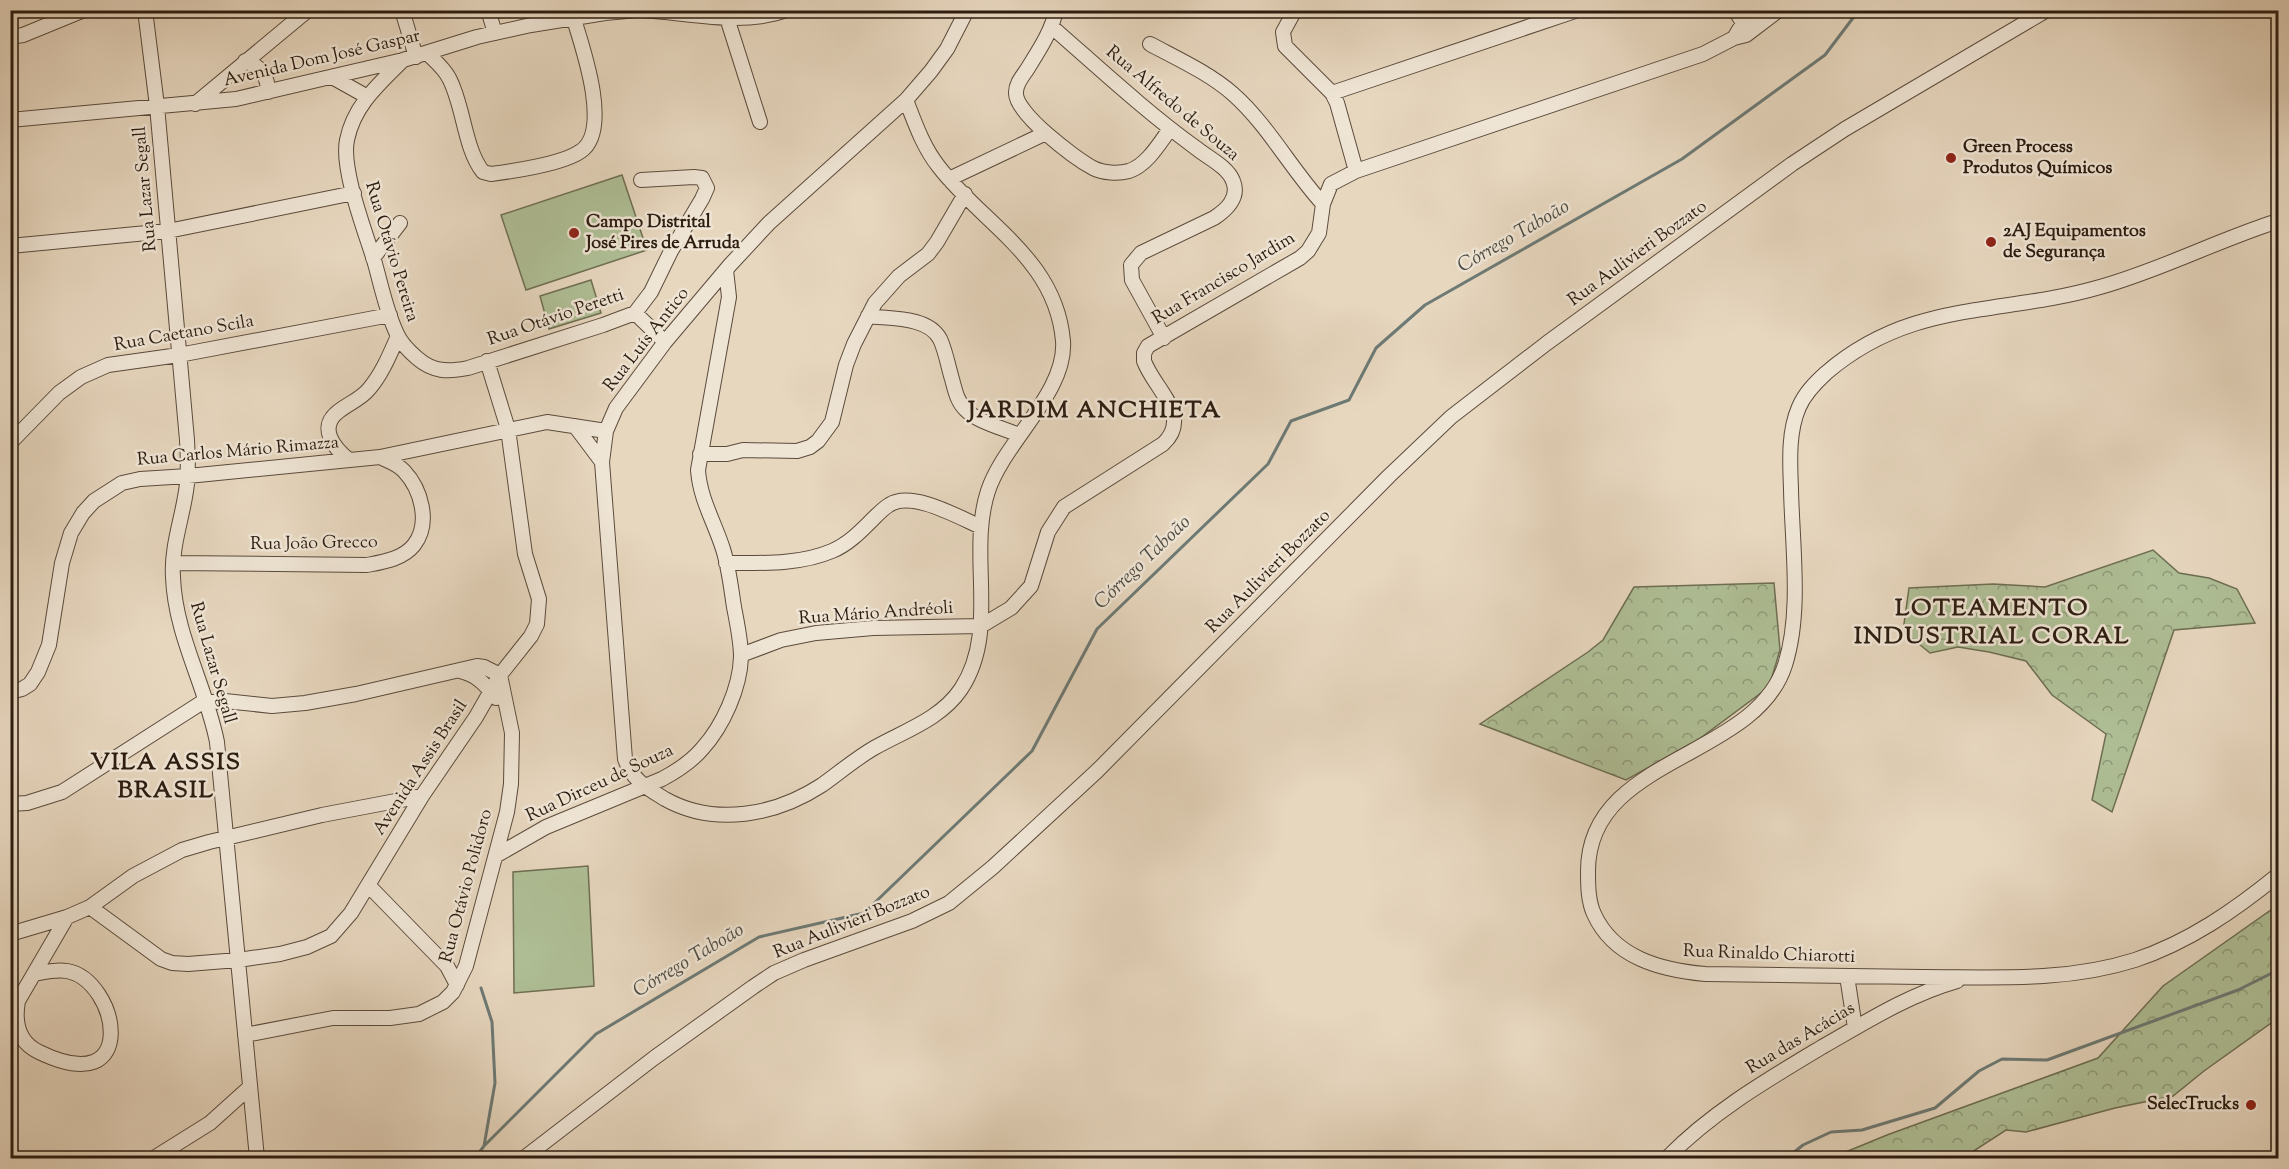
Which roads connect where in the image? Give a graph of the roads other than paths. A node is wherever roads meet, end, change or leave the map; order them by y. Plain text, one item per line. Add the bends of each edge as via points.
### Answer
1 (84, 10) edge
2 (146, 10) edge
3 (308, 10) edge
4 (402, 10) edge
5 (489, 10) edge
6 (639, 10) edge
7 (787, 10) edge
8 (967, 10) edge
9 (1056, 10) edge
10 (1295, 10) edge
11 (1578, 10) edge
12 (1735, 10) edge
13 (1758, 10) edge
14 (1779, 10) edge
15 (2047, 10) edge
16 (572, 14) edge
17 (727, 18) junction
18 (1052, 27) junction
19 (1741, 32) junction
20 (495, 33) junction
21 (10, 37) edge
22 (1150, 44) dead end
23 (416, 57) junction
24 (245, 61) junction
25 (229, 75) junction
26 (332, 77) junction
27 (268, 92) junction
28 (1332, 93) junction
29 (366, 96) junction
30 (236, 99) junction
31 (906, 100) junction
32 (195, 104) junction
33 (157, 106) junction
34 (10, 120) edge
35 (760, 122) dead end
36 (1170, 129) junction
37 (1046, 133) junction
38 (1356, 171) junction
39 (949, 179) junction
40 (641, 180) dead end
41 (354, 193) junction
42 (965, 194) junction
43 (1323, 204) junction
44 (2278, 221) edge
45 (400, 223) dead end
46 (168, 231) junction
47 (10, 246) edge
48 (373, 258) junction
49 (726, 270) junction
50 (713, 285) junction
51 (635, 313) junction
52 (390, 315) junction
53 (867, 316) junction
54 (725, 320) junction
55 (398, 336) junction
56 (1164, 338) junction
57 (665, 342) junction
58 (179, 355) junction
59 (488, 361) junction
60 (575, 426) junction
61 (508, 429) junction
62 (606, 431) junction
63 (1019, 435) junction
64 (10, 443) edge
65 (700, 454) junction
66 (727, 454) junction
67 (380, 457) junction
68 (349, 460) junction
69 (602, 462) junction
70 (698, 470) junction
71 (188, 477) junction
72 (981, 527) junction
73 (173, 563) junction
74 (726, 563) junction
75 (981, 626) junction
76 (741, 655) junction
77 (455, 670) junction
78 (500, 675) junction
79 (491, 691) junction
80 (10, 692) edge
81 (207, 701) junction
82 (508, 716) junction
83 (643, 786) junction
84 (422, 796) junction
85 (10, 804) edge
86 (227, 837) junction
87 (497, 855) junction
88 (2278, 875) edge
89 (369, 886) junction
90 (90, 907) junction
91 (67, 917) junction
92 (10, 934) edge
93 (468, 959) junction
94 (238, 960) junction
95 (447, 966) junction
96 (34, 974) junction
97 (1846, 976) junction
98 (1970, 977) junction
99 (457, 985) junction
100 (1855, 1028) junction
101 (245, 1035) junction
102 (250, 1087) junction
103 (252, 1103) junction
104 (231, 1104) junction
105 (257, 1157) edge
106 (154, 1158) edge
107 (524, 1158) edge
108 (1666, 1158) edge

1 - 21 street
2 - 33 street, Rua Lazar Segall
3 - 24 street
4 - 23 street
5 - 20 street
6 - 16 street, Avenida Dom José Gaspar
6 - 17 street, Avenida Dom José Gaspar
7 - 17 street, Avenida Dom José Gaspar via 773,15
8 - 31 street, Rua Luís Antico via 947,49
9 - 18 street
10 - 28 street via 1283,32 1285,46
11 - 28 street
12 - 19 street
13 - 19 street
14 - 19 street
15 - 107 street, Rua Aulivieri Bozzato via 1792,164 1450,417 1097,771 949,903 774,973 654,1058
16 - 20 street, Avenida Dom José Gaspar
16 - 23 street via 594,92 595,113 584,150 569,158 491,174 483,172 474,158 449,77
17 - 35 street
18 - 36 street, Rua Alfredo de Souza
18 - 37 street via 1016,92 1020,107
19 - 38 street, Rua Francisco Jardim via 1703,54
20 - 23 street, Avenida Dom José Gaspar
22 - 43 street via 1233,94
23 - 26 street, Avenida Dom José Gaspar
23 - 29 street, Rua Otávio Pereira
24 - 25 street
24 - 27 street via 262,71
25 - 30 street via 228,88
25 - 32 street
26 - 27 street, Avenida Dom José Gaspar
26 - 29 street
27 - 30 street, Avenida Dom José Gaspar
28 - 38 street
29 - 41 street, Rua Otávio Pereira via 346,141
30 - 32 street, Avenida Dom José Gaspar
31 - 39 street via 925,147
31 - 49 street, Rua Luís Antico via 769,223
32 - 33 street, Avenida Dom José Gaspar
33 - 34 street, Avenida Dom José Gaspar
33 - 46 street, Rua Lazar Segall
36 - 37 street via 1138,167 1115,173 1093,168
36 - 56 street, Rua Alfredo de Souza via 1229,174 1235,191 1230,205 1214,218 1141,253 1131,265 1131,280
37 - 39 street
38 - 43 street, Rua Francisco Jardim via 1331,184
39 - 42 street
40 - 51 street, Rua Otávio Peretti via 694,177 702,178 706,188 651,291
41 - 46 street
41 - 48 street, Rua Otávio Pereira
42 - 53 street via 938,242 888,287
42 - 63 street via 1034,267 1059,318 1064,353 1061,367
43 - 56 street, Rua Francisco Jardim via 1319,233 1300,258
44 - 97 street, Rua Rinaldo Chiarotti via 2103,286 2054,299 1965,310 1888,333 1828,372 1807,392 1798,408 1790,454 1794,607 1792,638 1777,684 1747,717 1652,774 1613,806 1596,832 1588,859 1588,885 1592,910 1601,928 1615,943 1655,965 1705,974
45 - 48 street
46 - 47 street
46 - 58 street, Rua Lazar Segall
48 - 52 street, Rua Otávio Pereira
49 - 50 street, Rua Luís Antico
49 - 54 street, Rua Dirceu de Souza via 729,297
50 - 54 street, Rua Dirceu de Souza
50 - 57 street, Rua Luís Antico
51 - 57 street
51 - 59 street, Rua Otávio Peretti
52 - 55 street, Rua Otávio Pereira
52 - 58 street, Rua Caetano Scila
53 - 63 street via 931,328 939,337 957,397 965,410
53 - 66 street via 846,365 832,422 818,441 797,451 743,450
54 - 65 street, Rua Dirceu de Souza
55 - 59 street, Rua Otávio Peretti via 418,359 438,371 451,372
55 - 68 street, Rua Otávio Pereira via 368,391 336,412 332,419 332,445
56 - 75 street, Rua Francisco Jardim via 1148,346 1144,361 1171,409 1174,430 1170,438 1064,507 1048,532 1031,586 1011,608
57 - 62 street, Rua Luís Antico via 616,408
58 - 64 street, Rua Caetano Scila via 115,364 81,377 59,393
58 - 71 street, Rua Lazar Segall
59 - 61 street, Avenida Assis Brasil
60 - 61 street, Rua Carlos Mário Rimazza via 547,422
60 - 62 street, Rua Carlos Mário Rimazza
60 - 69 street
61 - 67 street, Rua Carlos Mário Rimazza
61 - 78 street, Avenida Assis Brasil via 525,554 538,594 539,612 531,636
62 - 69 street, Rua Luís Antico
63 - 72 street via 988,491
65 - 66 street
65 - 70 street, Rua Dirceu de Souza
66 - 70 street
67 - 68 street, Rua Carlos Mário Rimazza
67 - 73 street, Rua João Grecco via 404,470 422,503 420,531 414,545 402,555 367,565
68 - 71 street, Rua Carlos Mário Rimazza
69 - 83 street, Rua Luís Antico via 625,759 628,771
70 - 74 street, Rua Dirceu de Souza via 701,496
71 - 73 street, Rua Lazar Segall
71 - 80 street, Rua Carlos Mário Rimazza via 122,483 83,513 71,533 62,563 49,645 38,672 30,684
72 - 74 street via 932,506 903,501 889,505 832,551 799,560
72 - 75 street
73 - 81 street, Rua Lazar Segall via 175,598 188,654
74 - 76 street, Rua Dirceu de Souza
75 - 76 street, Rua Mário Andréoli via 816,633 781,640
75 - 83 street via 978,653 951,701 923,723 861,756 805,795 757,813 718,815 671,802
76 - 83 street, Rua Dirceu de Souza via 737,681 725,713 703,749 678,770
77 - 78 street via 477,666
77 - 79 street, Rua Otávio Polidoro via 472,674
77 - 81 street via 305,703 272,706
78 - 79 street, Avenida Assis Brasil
78 - 82 street, Rua Otávio Polidoro
79 - 82 street, Rua Otávio Polidoro
79 - 84 street, Avenida Assis Brasil
81 - 85 street via 62,792
81 - 86 street, Rua Lazar Segall
82 - 87 street, Rua Otávio Polidoro via 512,733 511,784
83 - 87 street, Rua Dirceu de Souza via 546,827
84 - 86 street
84 - 89 street, Avenida Assis Brasil
86 - 90 street via 158,861
86 - 94 street, Rua Lazar Segall
87 - 93 street, Rua Otávio Polidoro
88 - 98 street, Rua Rinaldo Chiarotti via 2207,927 2136,959 2069,974
89 - 94 street, Avenida Assis Brasil via 331,936 280,954
89 - 95 street
90 - 91 street
90 - 94 street, Avenida Assis Brasil via 160,959 188,964
91 - 92 street
91 - 96 street
93 - 95 street
93 - 99 street, Rua Otávio Polidoro
94 - 101 street, Rua Lazar Segall
95 - 99 street
96 - 96 street via 18,1001 15,1017 21,1035 31,1048 52,1058 68,1063 97,1062 110,1047 110,1027 94,985 66,970
97 - 98 street, Rua Rinaldo Chiarotti
97 - 100 street
98 - 100 street, Rua das Acácias via 1915,995
99 - 101 street, Rua Otávio Polidoro via 443,1002 419,1014 333,1018
100 - 108 street, Rua das Acácias via 1737,1100
101 - 102 street, Rua Lazar Segall
102 - 103 street, Rua Lazar Segall
102 - 104 street
103 - 104 street
103 - 105 street, Rua Lazar Segall
104 - 106 street via 210,1123

